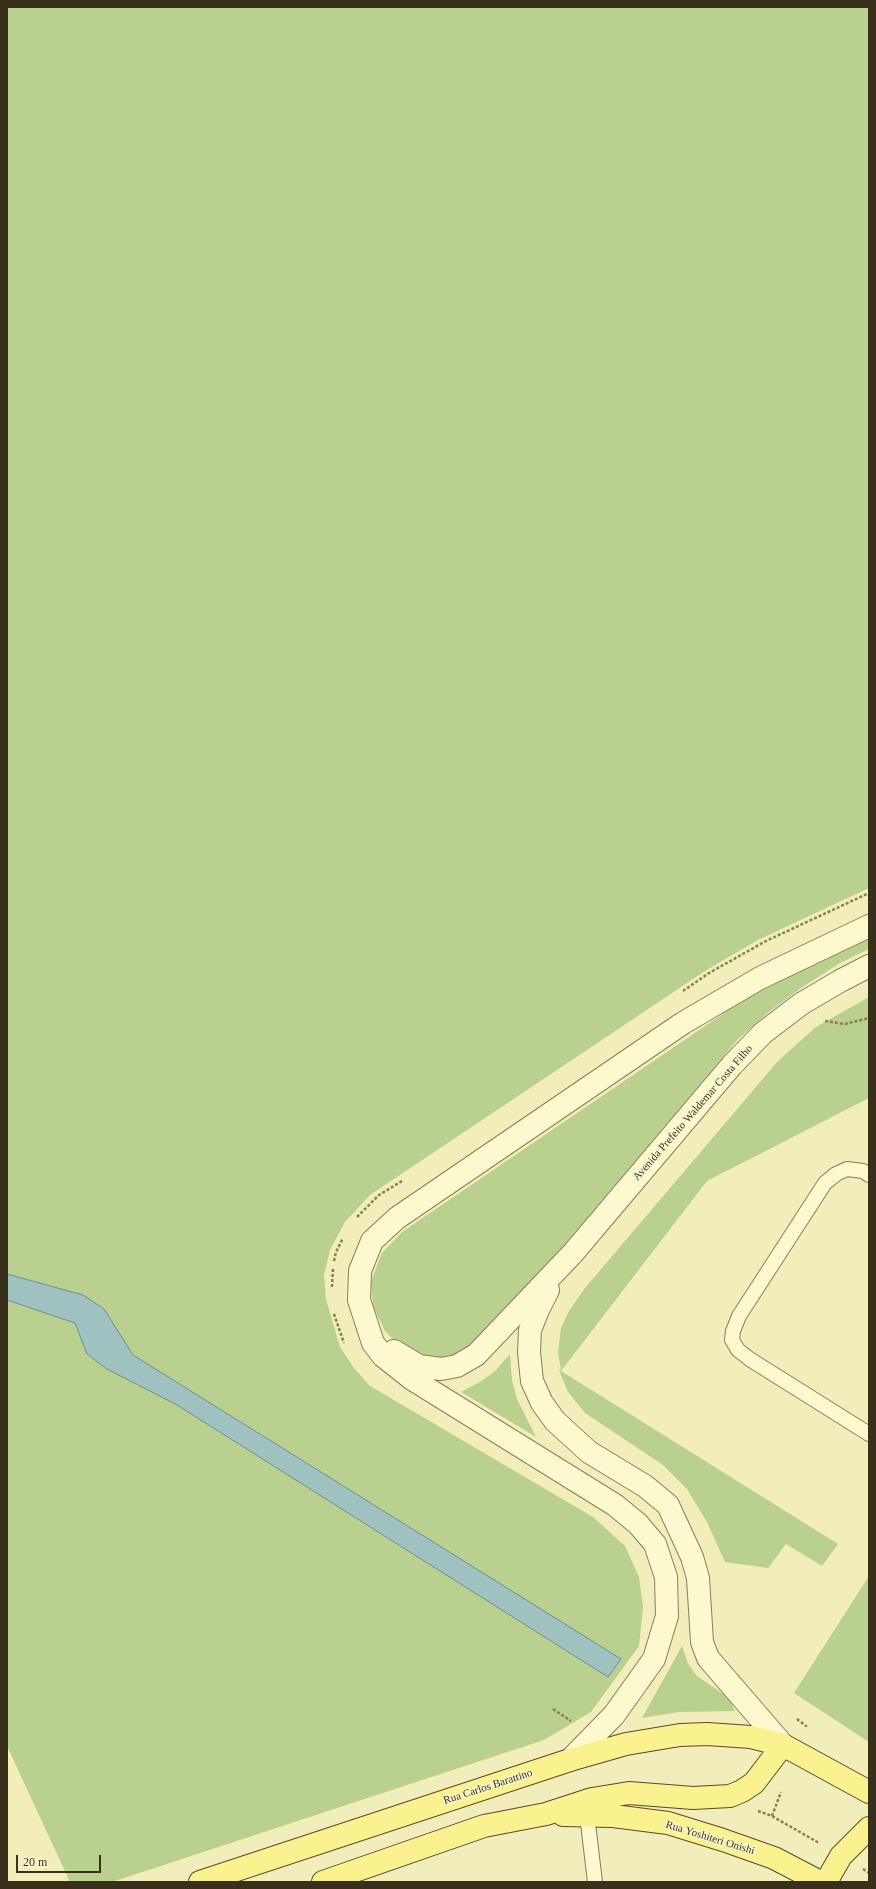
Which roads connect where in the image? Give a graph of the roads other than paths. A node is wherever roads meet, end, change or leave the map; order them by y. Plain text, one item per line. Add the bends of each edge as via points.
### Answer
1 (869, 926) edge
2 (869, 966) edge
3 (869, 1175) edge
4 (573, 1253) junction
5 (365, 1322) junction
6 (869, 1434) edge
7 (783, 1745) junction
8 (570, 1760) junction
9 (869, 1792) edge
10 (546, 1814) junction
11 (587, 1815) junction
12 (869, 1828) edge
13 (200, 1882) edge
14 (323, 1882) edge
15 (595, 1882) edge
16 (820, 1882) edge
17 (826, 1882) edge

1 - 5 street via 760,978 683,1023 397,1218 372,1241 360,1271 359,1300
2 - 4 street, Avenida Prefeito Waldemar Costa Filho via 801,1004 763,1033 732,1065
3 - 6 lane via 863,1171 847,1169 825,1183 739,1316 732,1340 738,1350 751,1360
4 - 5 street via 491,1342 457,1366 441,1369 419,1366 391,1348
4 - 7 street via 552,1284 530,1330 532,1381 542,1403 555,1421 572,1437 589,1452 645,1486 668,1505 692,1557 698,1578 702,1642 708,1658
5 - 8 street via 373,1343 383,1356 412,1379 615,1505 638,1524 655,1544 666,1577 667,1616 654,1659 614,1715
7 - 8 main road, Rua Carlos Barattino via 751,1737 680,1735 626,1744
7 - 9 main road
7 - 10 main road via 754,1783 730,1796 693,1798 629,1793 592,1800
8 - 13 main road, Rua Carlos Barattino
10 - 11 main road, Rua Yoshiteri Onishi
10 - 14 main road via 484,1826
11 - 15 lane
11 - 16 main road, Rua Yoshiteri Onishi via 668,1823 774,1858
12 - 17 main road via 842,1856

